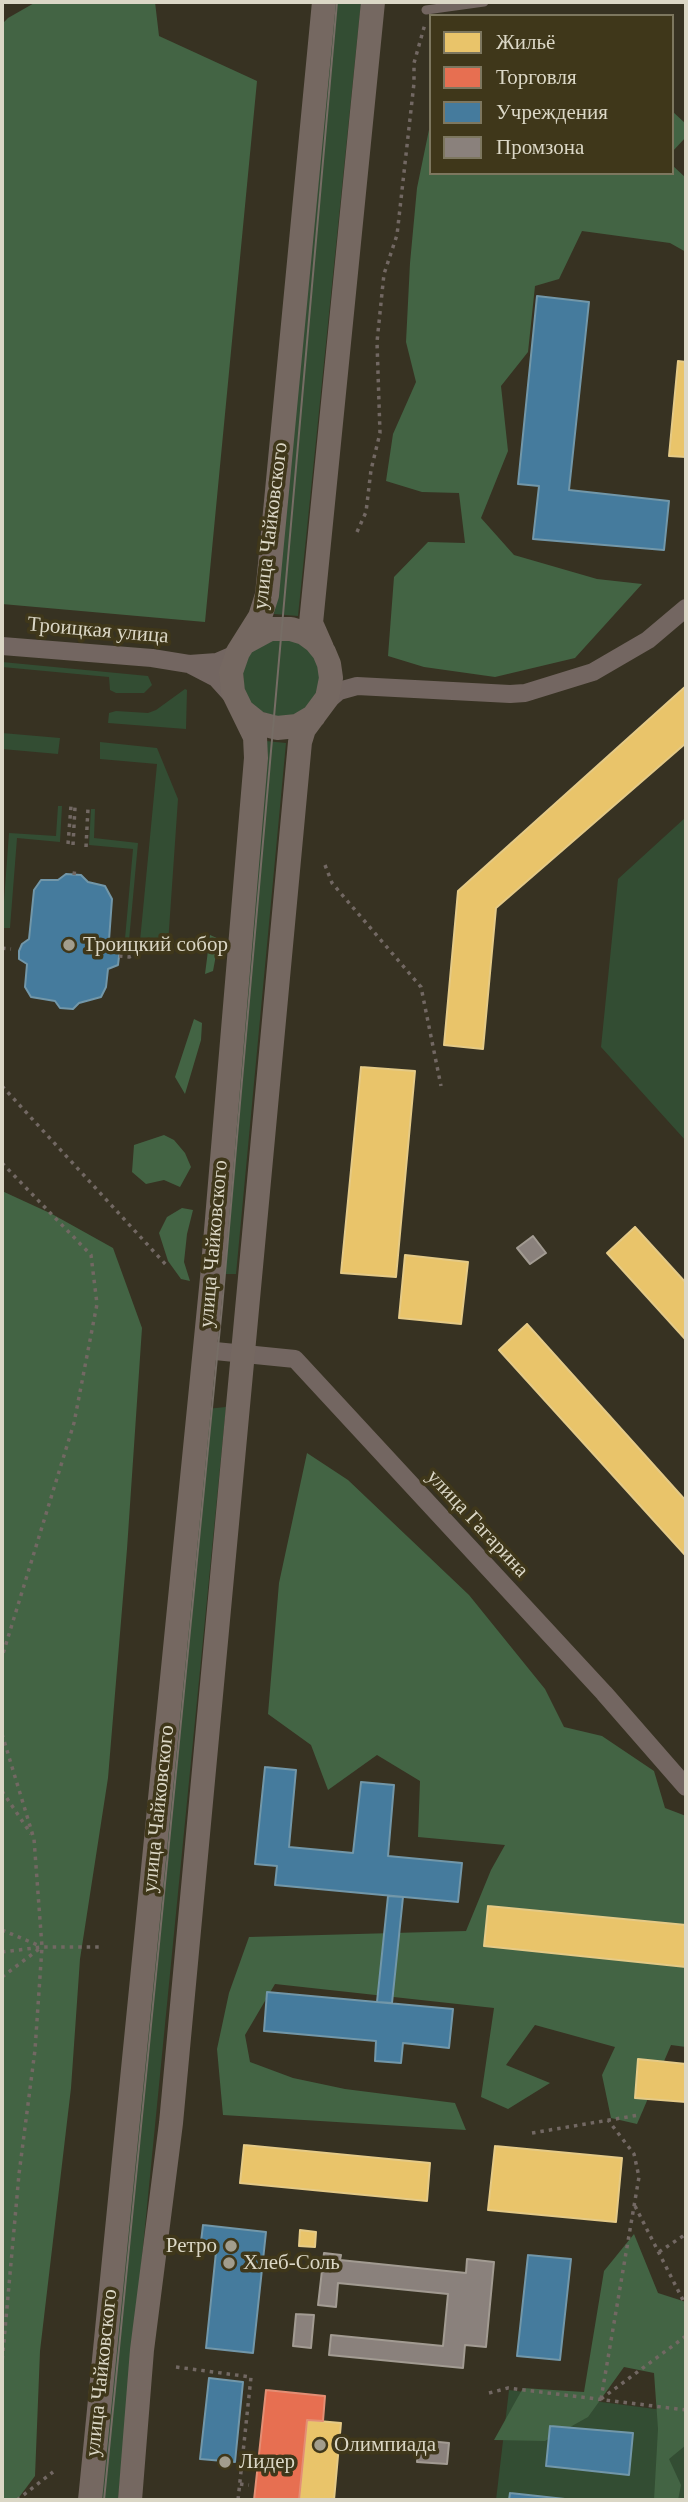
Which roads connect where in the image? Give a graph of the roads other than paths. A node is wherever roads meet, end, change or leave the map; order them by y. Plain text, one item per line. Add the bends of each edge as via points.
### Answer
1 (324, 2) edge
2 (373, 2) edge
3 (484, 2) edge
4 (426, 10) road end
5 (686, 608) edge
6 (244, 644) junction
7 (317, 644) junction
8 (2, 646) edge
9 (189, 664) junction
10 (374, 685) junction
11 (237, 702) junction
12 (319, 710) junction
13 (205, 1350) junction
14 (243, 1353) junction
15 (686, 1787) edge
16 (90, 2500) edge
17 (130, 2500) edge

1 - 6 main road, улица Чайковского via 267,595
2 - 7 main road via 311,624
3 - 4 lane
5 - 10 street via 648,640 593,672 525,692
6 - 7 main road via 277,628 291,629
6 - 9 street via 216,662
6 - 11 main road, улица Чайковского via 231,672
7 - 10 street via 343,672
7 - 12 main road via 331,678 330,691
8 - 9 street, Троицкая улица
9 - 11 street via 216,678
10 - 12 street via 342,689
11 - 12 main road via 252,719 277,729 297,726
11 - 13 main road, улица Чайковского via 255,737 256,758
12 - 14 main road, улица Чайковского via 300,742
13 - 14 street, улица Гагарина
13 - 16 main road, улица Чайковского
14 - 15 street, улица Гагарина via 295,1359
14 - 17 main road, улица Чайковского via 171,2123 142,2350

